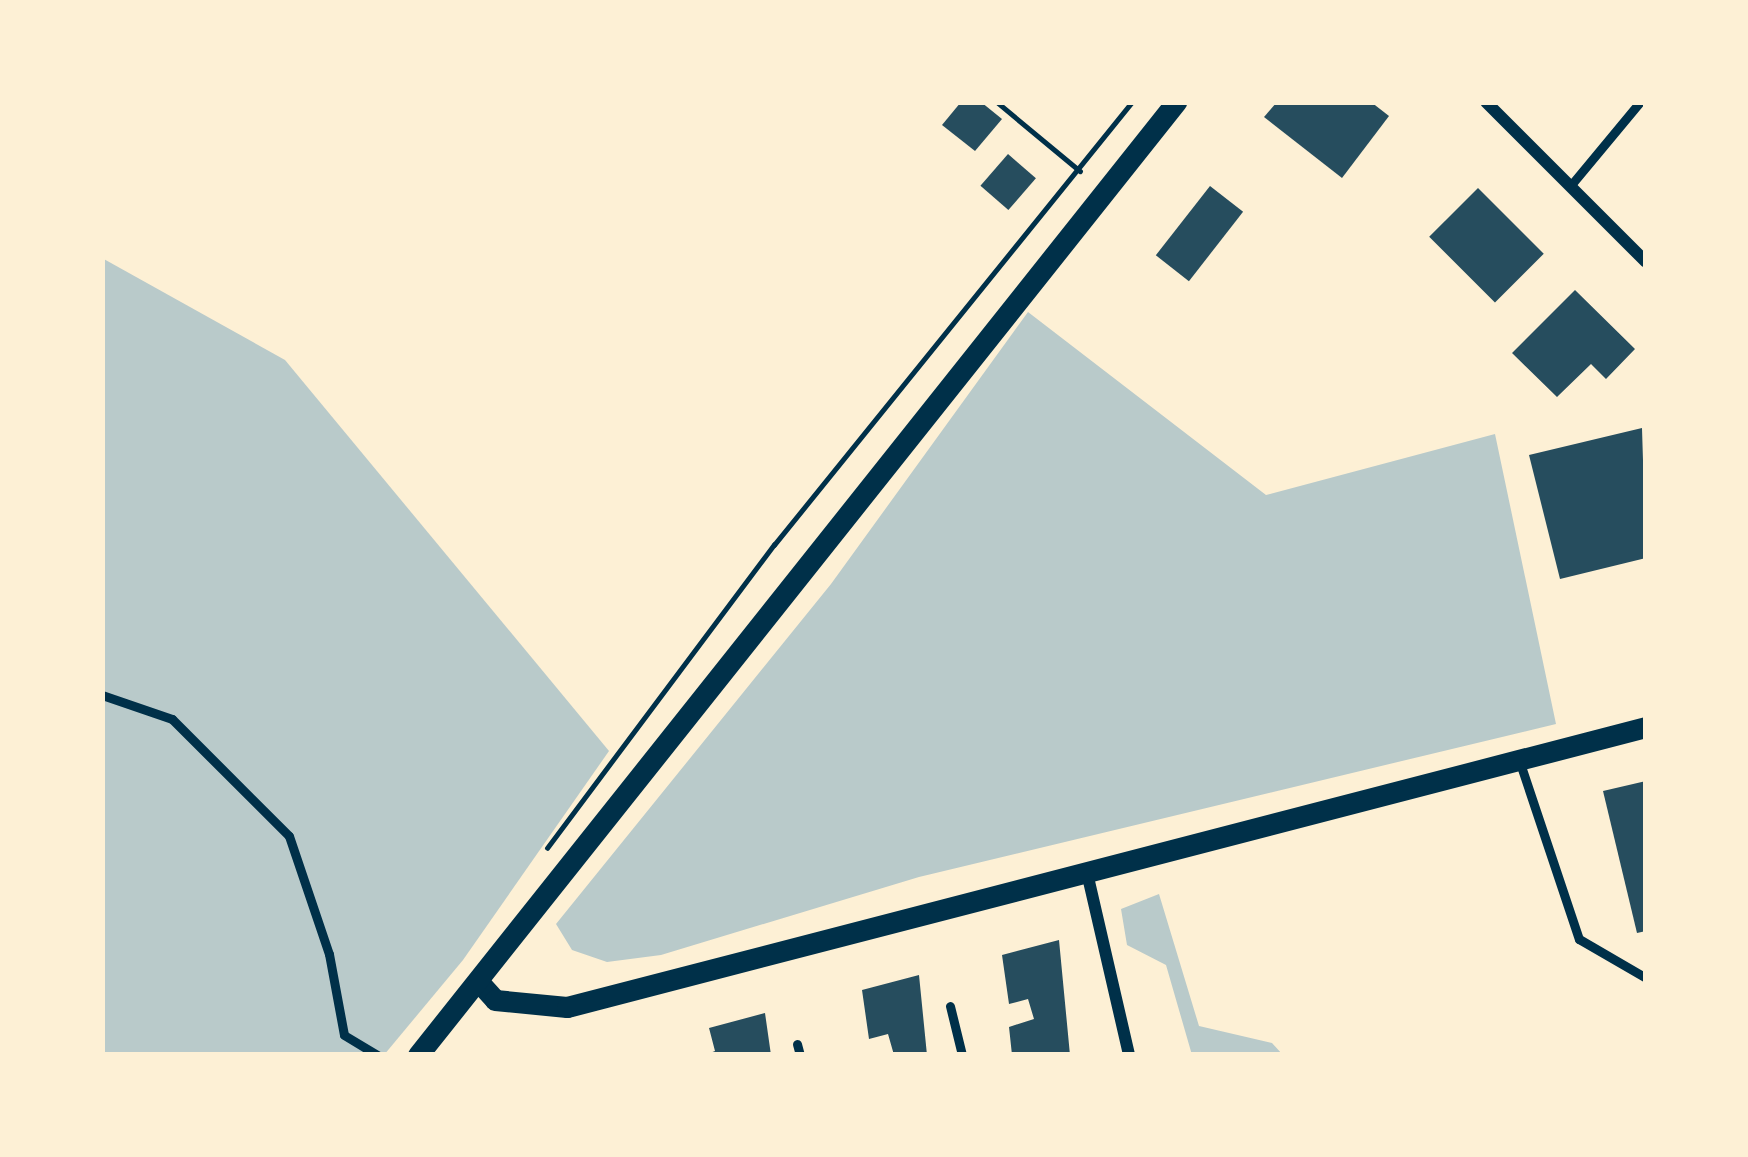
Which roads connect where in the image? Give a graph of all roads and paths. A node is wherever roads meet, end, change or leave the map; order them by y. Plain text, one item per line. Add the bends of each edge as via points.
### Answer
1 (997, 102) edge
2 (1132, 102) edge
3 (1176, 102) edge
4 (1486, 102) edge
5 (1640, 102) edge
6 (1077, 170) junction
7 (1571, 185) junction
8 (1104, 190) junction
9 (1646, 262) edge
10 (102, 695) edge
11 (1646, 728) edge
12 (1520, 760) junction
13 (534, 866) dead end
14 (1088, 877) junction
15 (1646, 978) edge
16 (478, 981) junction
17 (950, 1006) dead end
18 (377, 1055) edge
19 (418, 1055) edge
20 (962, 1055) edge
21 (1128, 1055) edge

1 - 6 path
2 - 6 path
3 - 8 street
4 - 7 street
5 - 7 lane
6 - 8 path
6 - 13 path via 774,545
7 - 9 street
8 - 16 street
10 - 18 lane via 172,719 290,836 329,954 344,1035
11 - 12 street
12 - 14 street
12 - 15 lane via 1579,939
14 - 16 street via 567,1007 494,1000
14 - 21 street
16 - 19 street
17 - 20 lane

